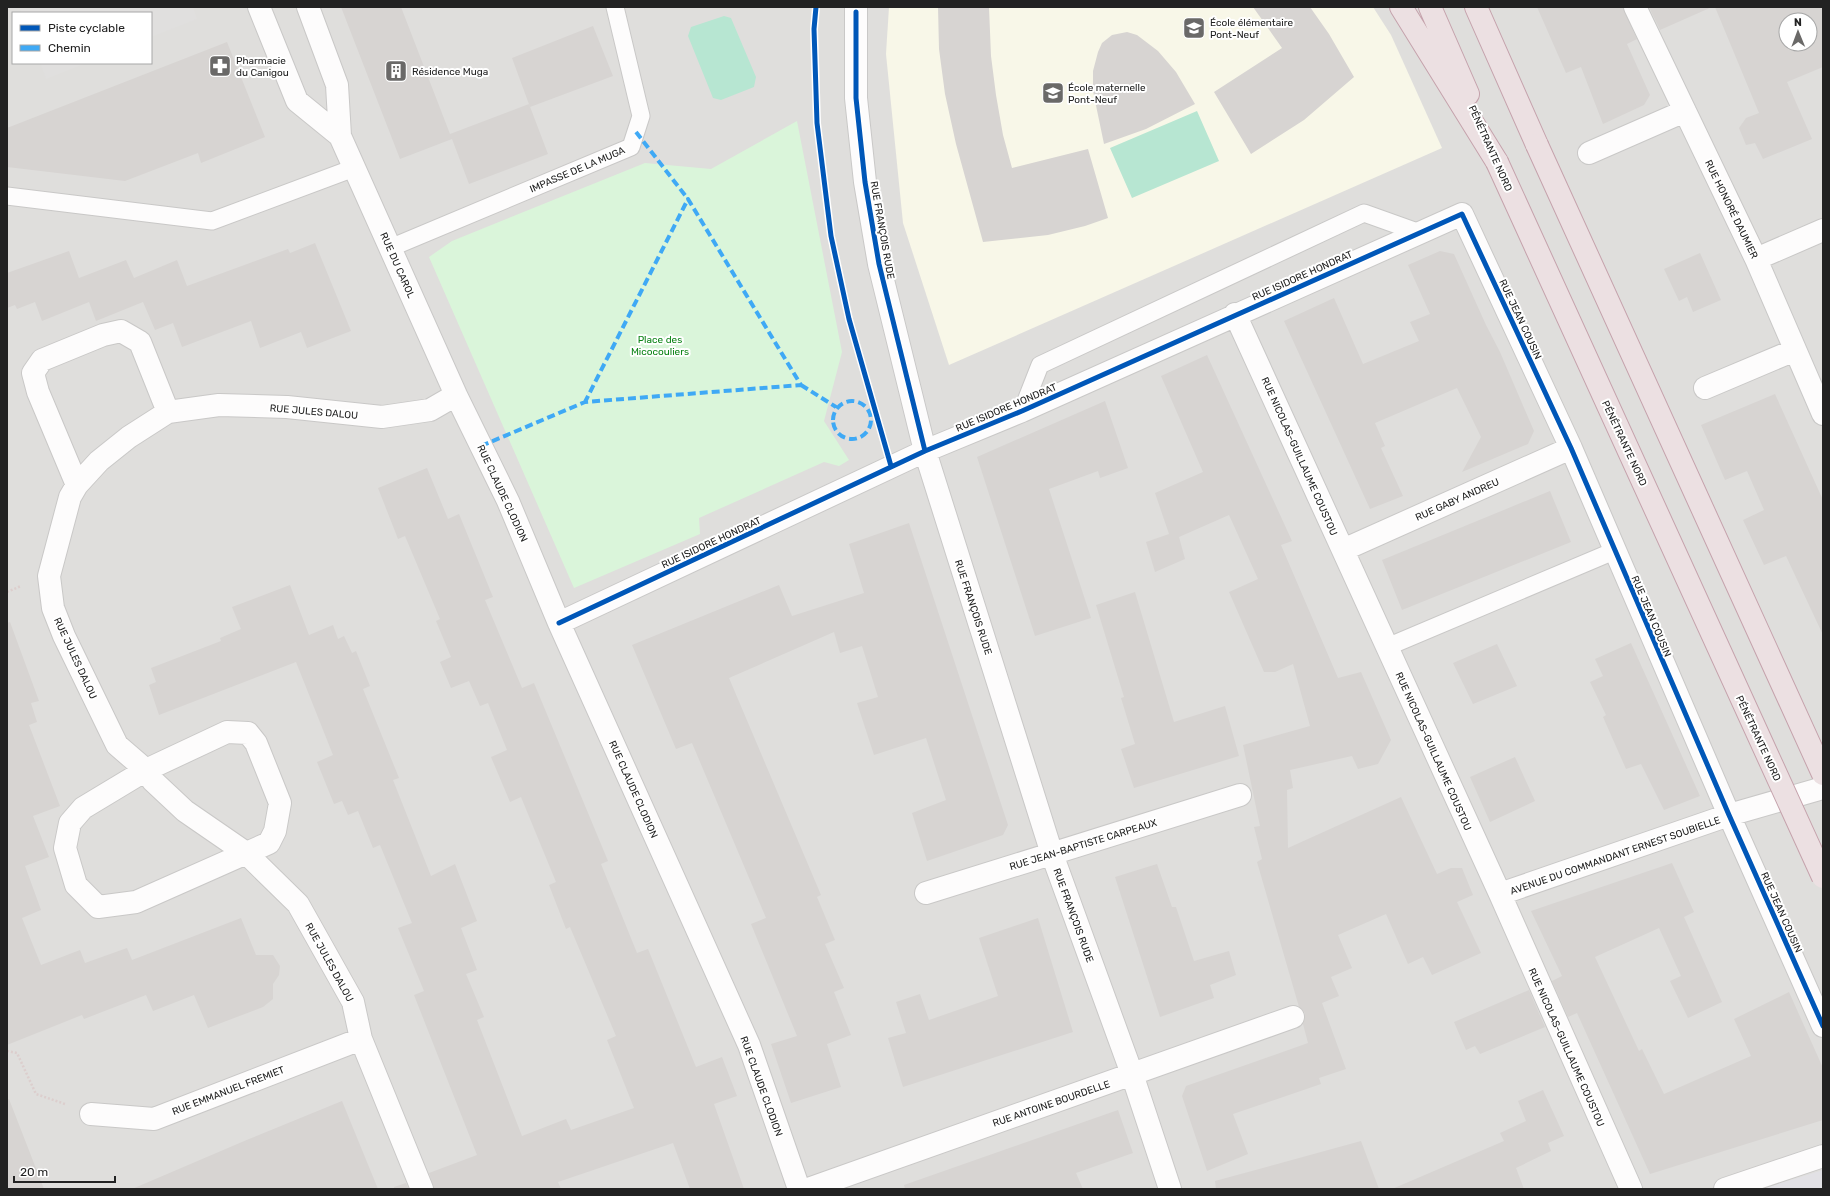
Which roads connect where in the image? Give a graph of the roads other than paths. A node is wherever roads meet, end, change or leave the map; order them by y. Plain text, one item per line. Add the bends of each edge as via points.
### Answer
1 (259, 7) edge
2 (308, 7) edge
3 (615, 7) edge
4 (856, 7) edge
5 (1401, 7) edge
6 (1430, 7) edge
7 (1476, 7) edge
8 (1493, 7) edge
9 (1635, 7) edge
10 (1685, 111) junction
11 (340, 136) junction
12 (1537, 145) junction
13 (1589, 154) dead end
14 (1497, 162) junction
15 (354, 168) junction
16 (7, 196) edge
17 (1462, 214) joint
18 (1823, 230) edge
19 (1420, 233) junction
20 (390, 248) junction
21 (1756, 259) junction
22 (1235, 314) junction
23 (1795, 350) junction
24 (1705, 388) dead end
25 (456, 394) junction
26 (1022, 411) junction
27 (168, 412) junction
28 (1823, 414) edge
29 (1571, 448) junction
30 (925, 451) junction
31 (77, 485) junction
32 (1343, 550) junction
33 (1614, 551) junction
34 (559, 623) junction
35 (1387, 647) junction
36 (146, 770) junction
37 (1823, 774) edge
38 (1823, 788) edge
39 (1240, 795) dead end
40 (1729, 815) junction
41 (246, 853) junction
42 (1052, 854) junction
43 (1823, 877) edge
44 (926, 893) dead end
45 (1500, 894) junction
46 (1293, 1017) dead end
47 (1823, 1026) edge
48 (361, 1039) junction
49 (1132, 1074) junction
50 (91, 1114) road end
51 (1823, 1156) edge
52 (420, 1184) edge
53 (799, 1189) edge
54 (808, 1189) edge
55 (1170, 1189) edge
56 (1631, 1189) edge
57 (1725, 1189) edge

1 - 11 street, RUE DU CAROL via 297,101
2 - 11 street, RUE DU CAROL via 337,85
3 - 20 lane, IMPASSE DE LA MUGA via 641,116 631,147
4 - 30 street, RUE FRANÇOIS RUDE via 856,98 865,182 879,264
5 - 14 highway
6 - 14 highway, PÉNÉTRANTE NORD
7 - 12 highway
8 - 12 highway
9 - 10 street, RUE HONORÉ DAUMIER
10 - 13 street
10 - 21 street, RUE HONORÉ DAUMIER
11 - 15 street, RUE DU CAROL
12 - 37 highway, bridge
14 - 43 highway, PÉNÉTRANTE NORD, bridge
15 - 16 lane via 212,221
15 - 20 street, RUE DU CAROL
17 - 19 street, RUE ISIDORE HONDRAT
17 - 29 street, RUE JEAN COUSIN
18 - 21 street
19 - 22 street, RUE ISIDORE HONDRAT
19 - 26 lane via 1364,213 1040,365
20 - 25 street, RUE DU CAROL
21 - 23 street, RUE HONORÉ DAUMIER
22 - 26 street, RUE ISIDORE HONDRAT
22 - 32 street, RUE NICOLAS-GUILLAUME COUSTOU
23 - 24 street
23 - 28 street, RUE HONORÉ DAUMIER
25 - 27 street, RUE JULES DALOU via 430,410 382,417 287,407 227,406
25 - 34 street, RUE CLAUDE CLODION via 508,501
26 - 30 street, RUE ISIDORE HONDRAT
27 - 31 street, RUE JULES DALOU via 129,437 99,461
27 - 31 street via 140,342 121,331 103,335 42,360 33,373 38,392
29 - 32 street, RUE GABY ANDREU
29 - 33 street, RUE JEAN COUSIN
30 - 34 street, RUE ISIDORE HONDRAT
30 - 42 street, RUE FRANÇOIS RUDE
31 - 36 street, RUE JULES DALOU via 70,497 49,576 53,608 117,745
32 - 35 street, RUE NICOLAS-GUILLAUME COUSTOU
33 - 35 lane
33 - 40 street, RUE JEAN COUSIN
34 - 53 street, RUE CLAUDE CLODION via 749,1045
35 - 45 street, RUE NICOLAS-GUILLAUME COUSTOU
36 - 41 street, RUE JULES DALOU via 153,781 185,811
36 - 41 street via 227,732 248,733 256,743 280,803 275,831 269,843
36 - 41 street via 83,808 70,823 65,848 76,885 98,907 136,902
38 - 40 street, AVENUE DU COMMANDANT ERNEST SOUBIELLE
39 - 42 street, RUE JEAN-BAPTISTE CARPEAUX
40 - 45 street, AVENUE DU COMMANDANT ERNEST SOUBIELLE
40 - 47 street, RUE JEAN COUSIN
41 - 48 street, RUE JULES DALOU via 298,904 353,1002
42 - 44 street, RUE JEAN-BAPTISTE CARPEAUX
42 - 49 street, RUE FRANÇOIS RUDE
45 - 56 street, RUE NICOLAS-GUILLAUME COUSTOU
46 - 49 street, RUE ANTOINE BOURDELLE
48 - 50 street, RUE EMMANUEL FREMIET via 154,1119
48 - 52 street, RUE JULES DALOU
49 - 54 street, RUE ANTOINE BOURDELLE
49 - 55 street, RUE FRANÇOIS RUDE
51 - 57 street

